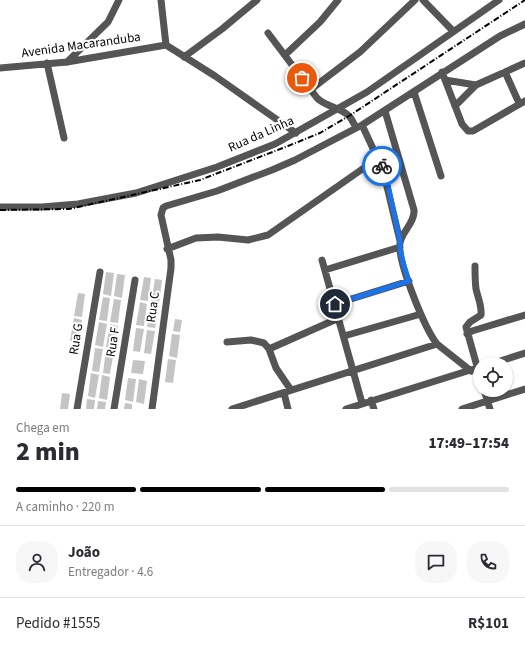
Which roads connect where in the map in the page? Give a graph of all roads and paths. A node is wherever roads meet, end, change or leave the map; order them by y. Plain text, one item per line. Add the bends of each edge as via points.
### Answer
1 (119, 0) edge
2 (161, 0) edge
3 (257, 0) edge
4 (338, 0) edge
5 (415, 0) edge
6 (424, 0) edge
7 (499, 0) edge
8 (525, 24) edge
9 (453, 31) junction
10 (268, 33) dead end
11 (166, 45) junction
12 (285, 55) junction
13 (184, 56) junction
14 (67, 62) junction
15 (47, 63) junction
16 (525, 63) edge
17 (0, 68) edge
18 (442, 72) junction
19 (505, 72) junction
20 (445, 80) junction
21 (476, 85) junction
22 (310, 90) junction
23 (414, 92) junction
24 (522, 102) edge
25 (454, 106) junction
26 (338, 109) junction
27 (385, 111) junction
28 (359, 126) junction
29 (296, 133) junction
30 (64, 138) dead end
31 (374, 152) junction
32 (441, 176) dead end
33 (0, 207) edge
34 (400, 244) junction
35 (167, 248) junction
36 (322, 260) dead end
37 (476, 266) dead end
38 (325, 270) junction
39 (100, 272) dead end
40 (135, 280) dead end
41 (409, 281) junction
42 (335, 304) junction
43 (421, 314) junction
44 (525, 315) edge
45 (339, 318) junction
46 (467, 334) junction
47 (344, 336) junction
48 (227, 342) dead end
49 (437, 344) junction
50 (270, 350) junction
51 (525, 353) edge
52 (473, 357) edge
53 (513, 357) edge
54 (473, 367) edge
55 (353, 370) junction
56 (473, 370) edge
57 (525, 389) edge
58 (287, 391) junction
59 (371, 400) junction
60 (362, 403) junction
61 (489, 405) edge
62 (77, 409) edge
63 (114, 409) edge
64 (152, 409) edge
65 (232, 409) edge
66 (288, 409) edge
67 (346, 409) edge
68 (374, 409) edge
69 (462, 409) edge

1 - 14 street via 108,22
2 - 11 street
3 - 13 street
4 - 12 street via 320,22
5 - 22 street via 360,52
6 - 9 street
7 - 9 street, Rua da Linha
8 - 18 street via 500,36
9 - 26 street, Rua da Linha
10 - 12 street
11 - 13 street
11 - 14 street, Avenida Macaranduba
12 - 22 street
13 - 29 street
14 - 15 street, Avenida Macaranduba
15 - 17 street, Avenida Macaranduba
15 - 30 street
16 - 19 street
18 - 20 street
18 - 23 street
19 - 21 street
19 - 24 street
20 - 21 street
20 - 25 street
21 - 25 street
22 - 26 street via 322,102
23 - 27 street
23 - 32 street
24 - 25 street via 470,131 464,127
26 - 28 street
26 - 29 street, Rua da Linha
27 - 28 street
27 - 34 street via 414,210
28 - 31 street
28 - 35 street, Rua C via 280,167 217,191 166,206 162,210
29 - 33 street, Rua da Linha via 216,167 136,192 78,204
31 - 34 street via 387,180
31 - 35 street via 370,163 268,235 248,240 196,238
34 - 38 street
34 - 41 street
35 - 64 street, Rua C via 171,268
36 - 38 street
37 - 46 street via 475,278 482,309 481,315 466,327
38 - 42 street
39 - 62 street, Rua G
40 - 63 street, Rua F
41 - 42 street
41 - 43 street
42 - 45 street
43 - 47 street
43 - 49 street
44 - 46 street
45 - 47 street
45 - 50 street
46 - 52 street
47 - 55 street
48 - 50 street via 251,340 261,342
49 - 54 street
49 - 55 street
50 - 58 street via 272,361
51 - 53 street
55 - 58 street
55 - 60 street
56 - 59 street
57 - 61 street
58 - 65 street
58 - 66 street
59 - 60 street
59 - 68 street
60 - 67 street
61 - 69 street

